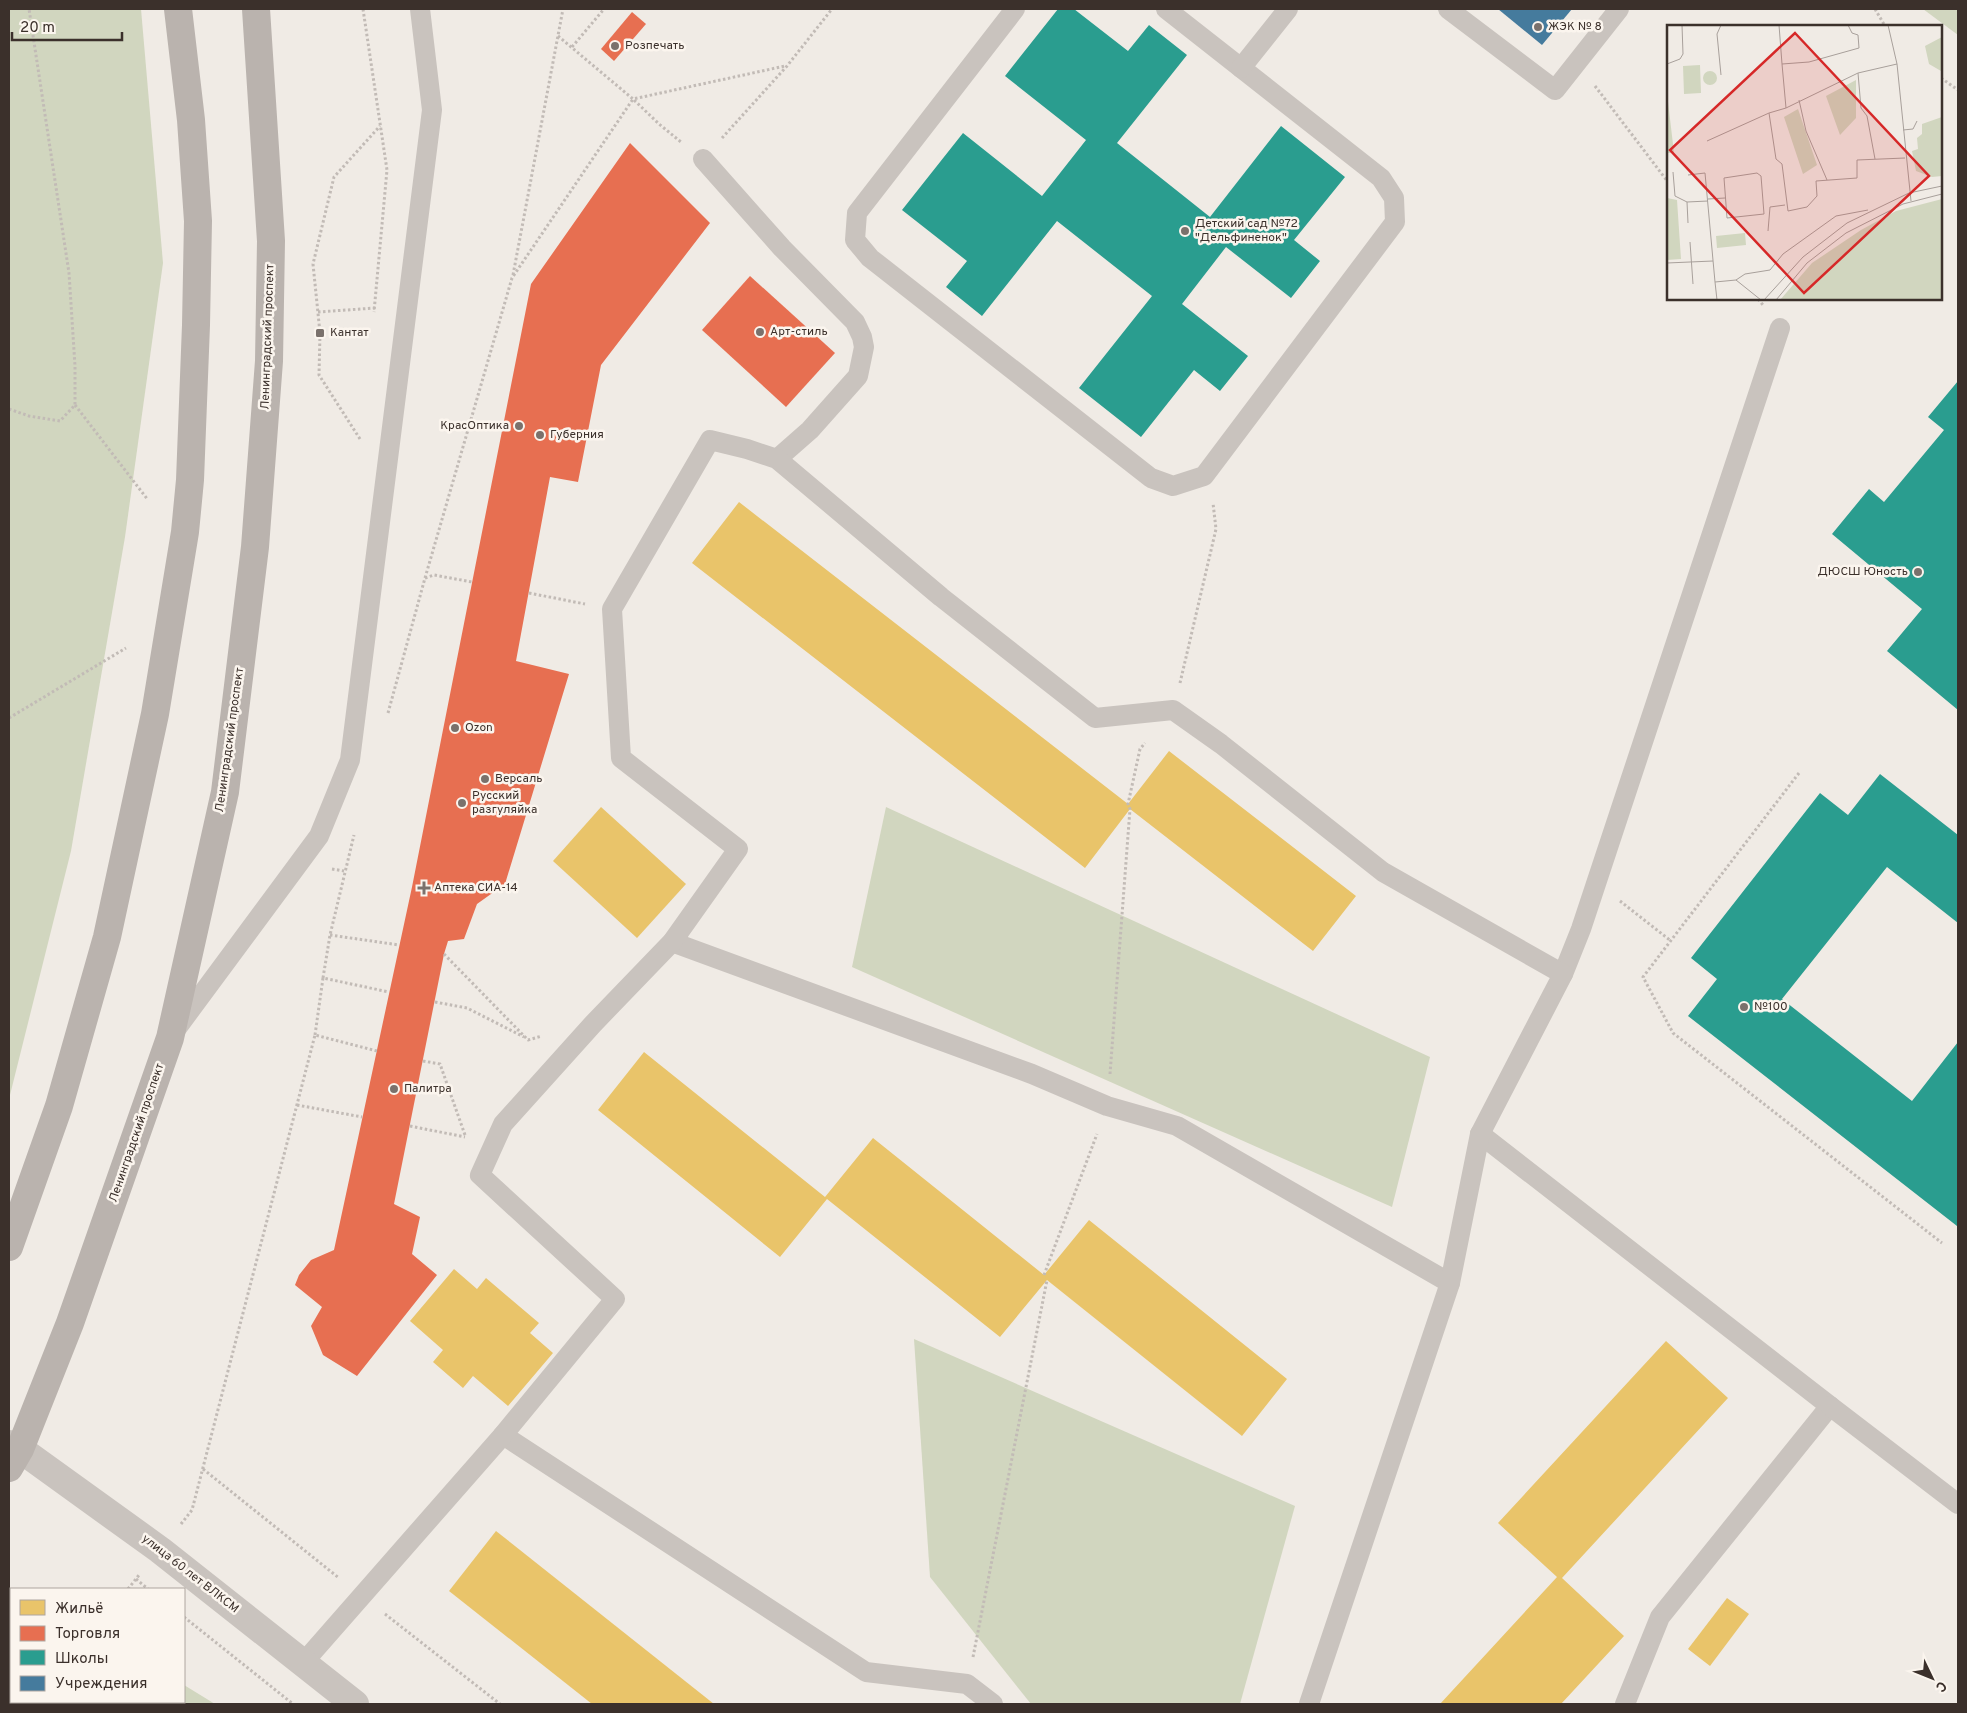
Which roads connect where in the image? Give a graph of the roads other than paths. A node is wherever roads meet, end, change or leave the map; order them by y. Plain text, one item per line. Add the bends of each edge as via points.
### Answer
1 (178, 9) edge
2 (256, 9) edge
3 (420, 9) edge
4 (1015, 9) edge
5 (1166, 9) edge
6 (1288, 9) edge
7 (1448, 9) edge
8 (1619, 9) edge
9 (1241, 68) junction
10 (703, 159) road end
11 (1780, 328) dead end
12 (777, 459) junction
13 (672, 942) junction
14 (1564, 974) junction
15 (170, 1038) junction
16 (1480, 1134) junction
17 (9, 1247) edge
18 (1450, 1283) junction
19 (1830, 1406) junction
20 (503, 1435) junction
21 (12, 1454) edge
22 (1958, 1504) edge
23 (303, 1663) junction
24 (355, 1704) edge
25 (993, 1704) edge
26 (1309, 1704) edge
27 (1625, 1704) edge

1 - 17 main road via 191,120 198,221 196,345 185,532 154,714 107,938 59,1106
2 - 15 main road, Ленинградский проспект via 271,241 269,362 255,547 226,792
3 - 15 lane via 432,110 350,760 319,836
4 - 9 lane via 857,214 855,240 870,258 1151,478 1173,486 1204,476 1395,222 1394,198 1381,178
5 - 9 lane
6 - 9 lane
7 - 8 lane via 1555,90
10 - 12 lane via 782,248 855,322 862,337 864,347 858,376 810,430
11 - 14 lane
12 - 13 lane via 710,440 612,609 621,758 738,849
12 - 14 lane via 941,597 1095,718 1174,710 1383,872
13 - 18 lane via 1032,1074 1107,1106 1177,1126
13 - 20 lane via 503,1124 480,1175 615,1299
14 - 16 lane
15 - 21 main road, Ленинградский проспект via 70,1323
16 - 18 lane
16 - 19 lane
18 - 26 lane
19 - 22 lane
19 - 27 lane via 1660,1617
20 - 23 lane
20 - 25 lane via 866,1672 967,1684
21 - 23 street, улица 60 лет ВЛКСМ via 160,1550
23 - 24 street, улица 60 лет ВЛКСМ

